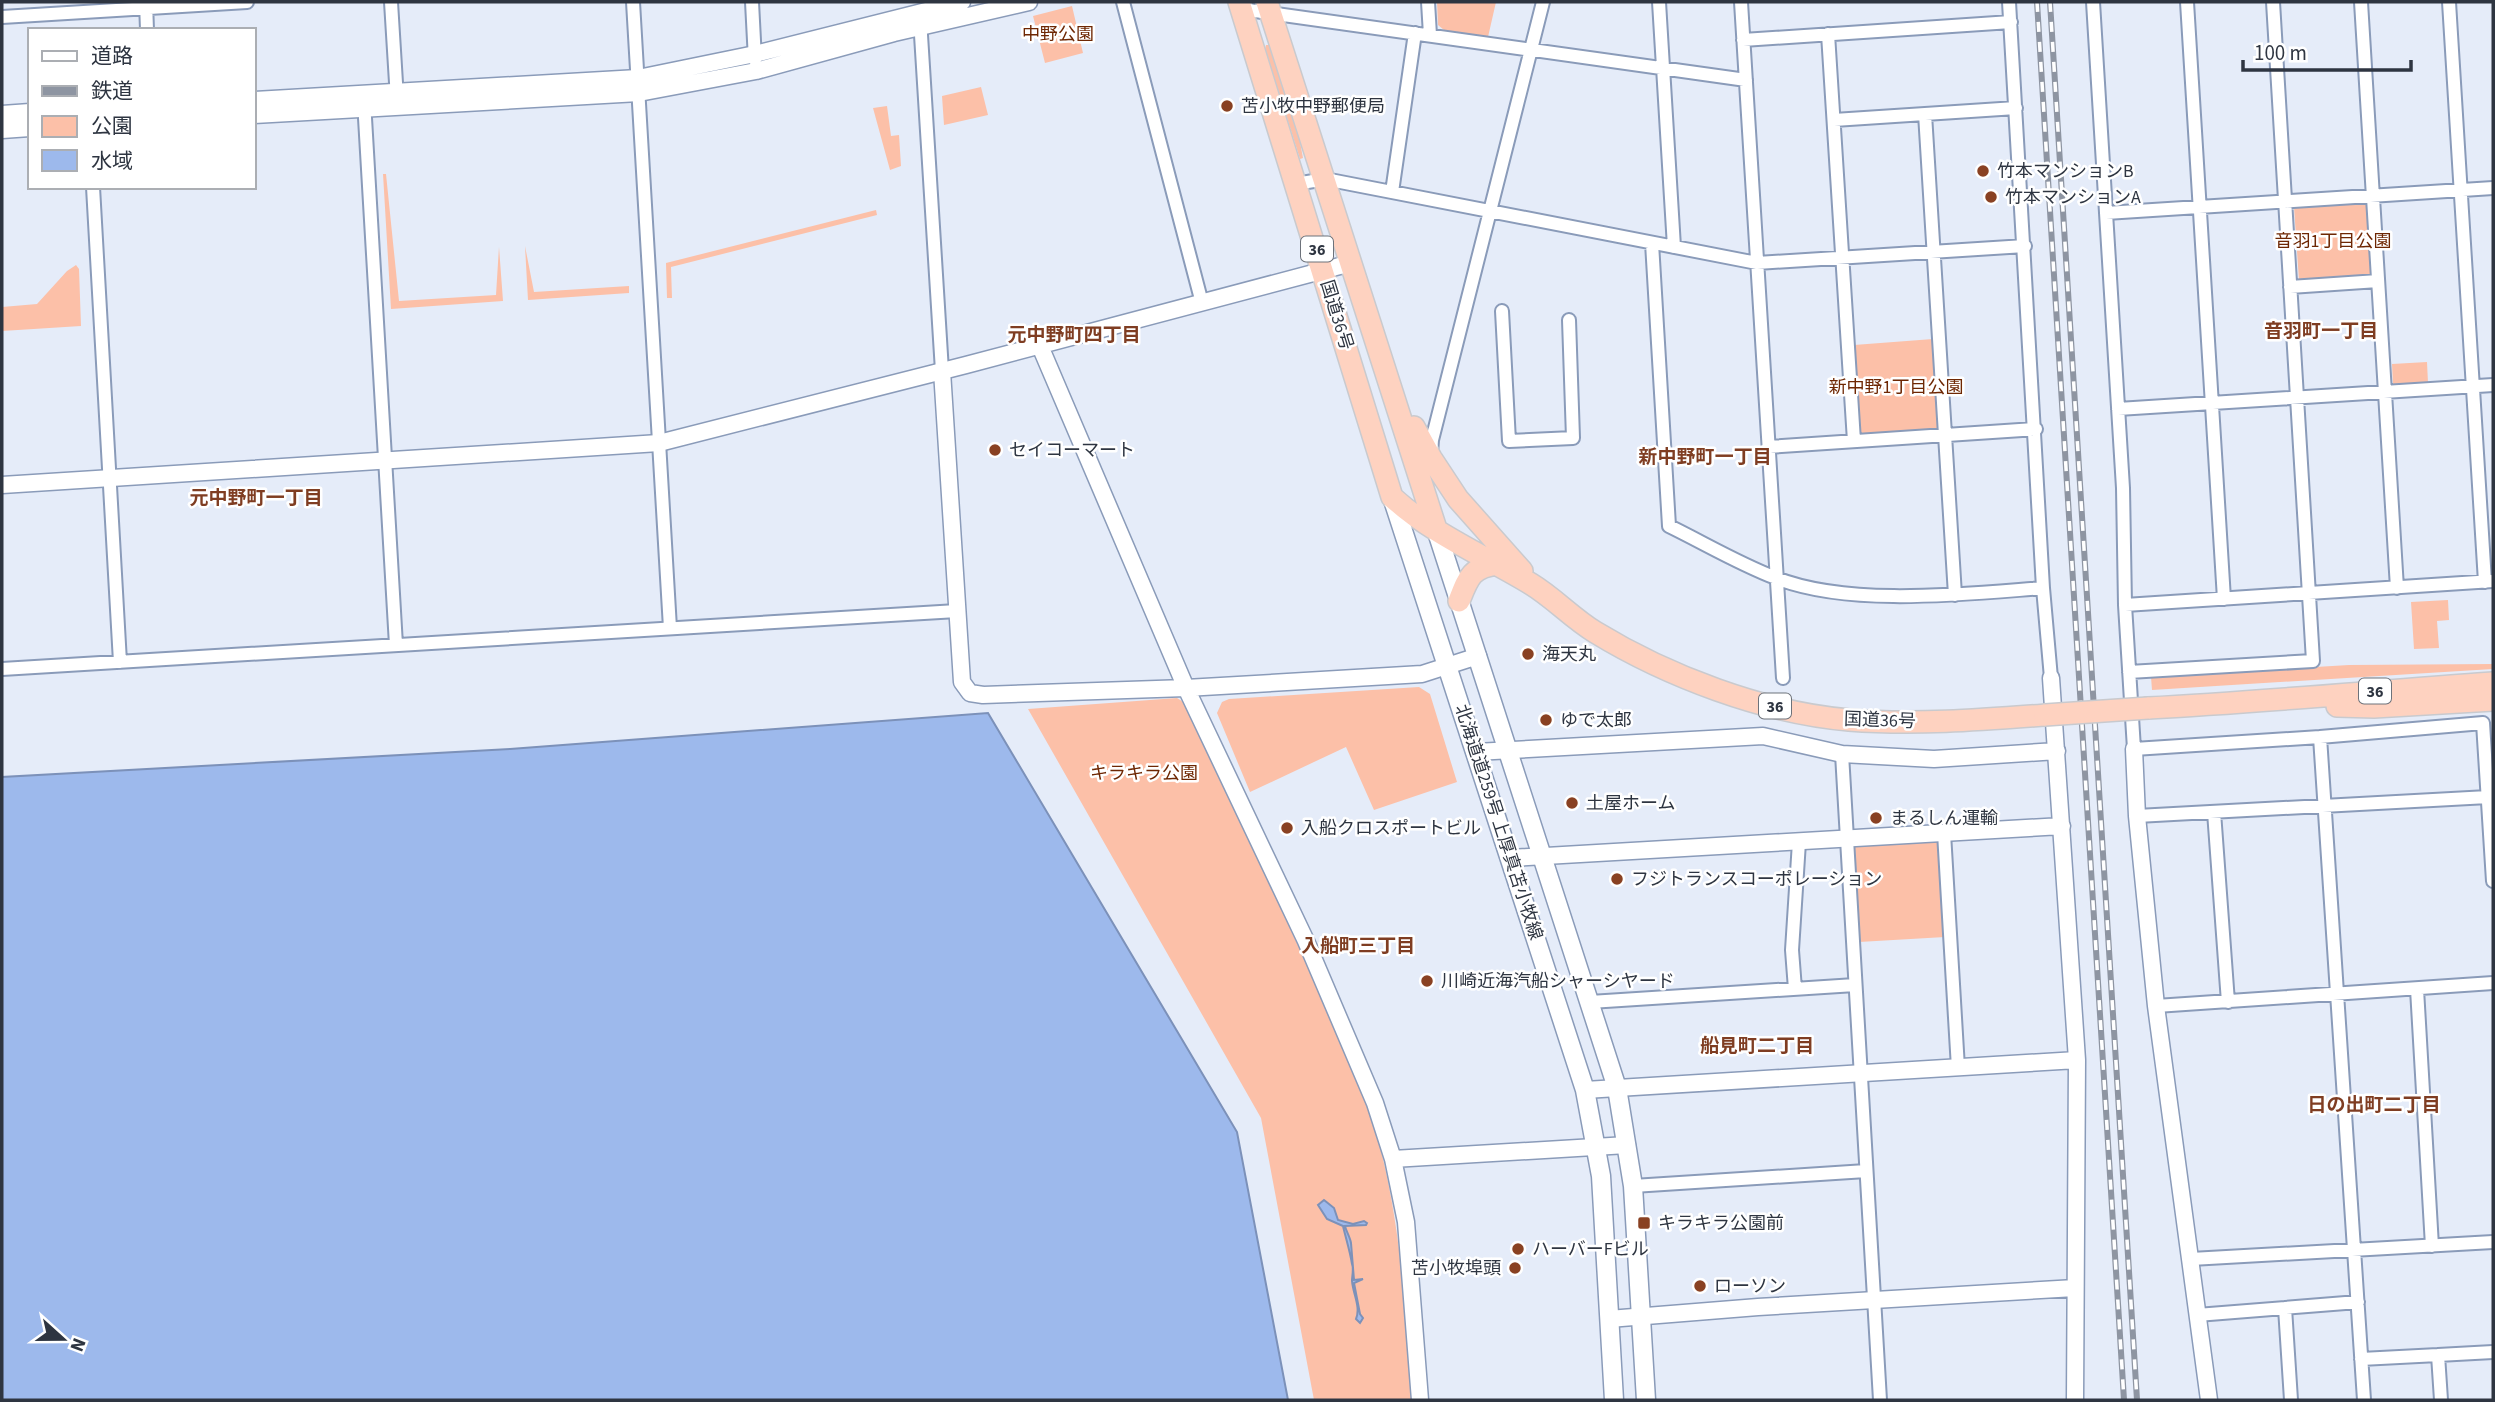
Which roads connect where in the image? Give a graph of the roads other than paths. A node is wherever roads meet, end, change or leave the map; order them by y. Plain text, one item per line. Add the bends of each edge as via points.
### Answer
1 (247, 2) edge
2 (391, 2) edge
3 (633, 2) edge
4 (752, 2) edge
5 (962, 2) edge
6 (1029, 2) edge
7 (1123, 2) edge
8 (1428, 2) edge
9 (1543, 2) edge
10 (1659, 2) edge
11 (1741, 2) edge
12 (2009, 2) edge
13 (2093, 2) edge
14 (2187, 2) edge
15 (2273, 2) edge
16 (2361, 2) edge
17 (2449, 2) edge
18 (146, 5) edge
19 (1002, 5) edge
20 (1240, 5) edge
21 (1269, 7) edge
22 (2, 17) edge
23 (920, 19) junction
24 (2011, 22) junction
25 (147, 28) edge
26 (1415, 33) junction
27 (1828, 34) junction
28 (1430, 36) junction
29 (1743, 40) junction
30 (1531, 49) junction
31 (755, 54) junction
32 (1663, 68) junction
33 (756, 71) junction
34 (1746, 80) junction
35 (638, 86) junction
36 (397, 99) junction
37 (256, 100) edge
38 (364, 101) junction
39 (2016, 108) junction
40 (28, 112) edge
41 (2, 114) edge
42 (1925, 114) junction
43 (256, 116) edge
44 (1834, 120) junction
45 (28, 128) edge
46 (2, 130) edge
47 (1325, 179) junction
48 (1296, 184) junction
49 (2493, 188) edge
50 (93, 189) edge
51 (2461, 190) junction
52 (1392, 192) junction
53 (2373, 196) junction
54 (2285, 201) junction
55 (2200, 207) junction
56 (1489, 211) junction
57 (2106, 213) junction
58 (1652, 243) junction
59 (2025, 246) junction
60 (1674, 247) junction
61 (1933, 252) junction
62 (1842, 258) junction
63 (1351, 263) junction
64 (1757, 263) junction
65 (1323, 270) junction
66 (2378, 281) junction
67 (2290, 287) junction
68 (1202, 303) junction
69 (1502, 311) dead end
70 (1569, 320) dead end
71 (1040, 346) junction
72 (942, 371) junction
73 (1389, 379) junction
74 (2493, 385) edge
75 (2473, 386) junction
76 (2385, 392) junction
77 (2297, 397) junction
78 (2212, 403) junction
79 (2118, 409) junction
80 (2036, 429) junction
81 (1945, 435) junction
82 (1854, 441) junction
83 (659, 443) junction
84 (1768, 447) junction
85 (1430, 458) junction
86 (385, 461) junction
87 (110, 478) junction
88 (2, 485) edge
89 (1392, 497) junction
90 (1433, 525) junction
91 (1486, 529) junction
92 (1411, 553) junction
93 (1497, 564) junction
94 (1776, 578) junction
95 (2489, 582) edge
96 (1535, 586) junction
97 (2397, 587) junction
98 (2043, 588) junction
99 (2309, 593) junction
100 (1955, 594) junction
101 (2224, 598) junction
102 (1459, 601) junction
103 (2125, 605) junction
104 (957, 611) junction
105 (670, 628) junction
106 (396, 645) junction
107 (1478, 656) junction
108 (120, 662) junction
109 (1448, 666) junction
110 (2, 669) edge
111 (2129, 672) junction
112 (1783, 678) dead end
113 (2051, 678) joint
114 (2493, 683) edge
115 (1186, 688) junction
116 (2493, 700) edge
117 (2258, 703) junction
118 (2320, 737) junction
119 (1508, 749) junction
120 (2134, 749) junction
121 (2057, 751) junction
122 (1476, 752) junction
123 (1842, 754) junction
124 (2488, 797) junction
125 (2325, 806) junction
126 (2214, 812) junction
127 (2137, 816) junction
128 (2063, 826) junction
129 (1944, 833) junction
130 (1847, 839) junction
131 (1798, 842) junction
132 (1542, 857) junction
133 (1511, 858) junction
134 (2493, 881) edge
135 (2493, 983) edge
136 (1855, 985) junction
137 (1795, 989) junction
138 (2417, 989) junction
139 (2337, 994) junction
140 (1590, 1002) junction
141 (2228, 1002) junction
142 (2156, 1006) junction
143 (2077, 1060) junction
144 (1958, 1068) junction
145 (1861, 1074) junction
146 (1617, 1088) junction
147 (1585, 1090) junction
148 (1627, 1144) junction
149 (1596, 1147) junction
150 (1393, 1159) junction
151 (1866, 1171) junction
152 (1633, 1186) junction
153 (2493, 1242) edge
154 (2432, 1246) junction
155 (2353, 1250) junction
156 (2191, 1259) junction
157 (2075, 1288) junction
158 (1874, 1300) junction
159 (2358, 1302) junction
160 (2285, 1308) junction
161 (2197, 1315) junction
162 (1639, 1317) junction
163 (1609, 1319) junction
164 (2493, 1352) edge
165 (2438, 1356) junction
166 (2361, 1359) junction
167 (1420, 1400) edge
168 (1614, 1400) edge
169 (1646, 1400) edge
170 (1880, 1400) edge
171 (2075, 1400) edge
172 (2209, 1400) edge
173 (2291, 1400) edge
174 (2364, 1400) edge
175 (2441, 1400) edge

1 - 18 street
2 - 36 street
3 - 35 street
4 - 31 street
5 - 23 street
6 - 19 street
7 - 68 street
8 - 28 street
9 - 30 street
10 - 32 street
11 - 29 street
12 - 24 street
13 - 57 street
14 - 55 street
15 - 54 street
16 - 53 street
17 - 51 street
18 - 22 street
18 - 25 street
19 - 23 street
20 - 21 street
20 - 48 highway, 国道36号 / 36
21 - 26 street
21 - 47 highway, 国道36号 / 36
23 - 31 street
23 - 33 street
23 - 72 street
24 - 27 street
24 - 39 street
26 - 28 street
26 - 52 street
27 - 29 street
27 - 44 street
28 - 30 street
29 - 34 street
30 - 32 street
30 - 56 street
31 - 33 street
31 - 35 street
32 - 34 street
32 - 60 street
33 - 35 street
34 - 64 street
35 - 36 street
35 - 83 street
36 - 38 street
37 - 38 street
38 - 43 street
38 - 86 street
39 - 42 street
39 - 59 street
40 - 41 street
42 - 44 street
42 - 61 street
44 - 62 street
45 - 46 street
47 - 48 street
47 - 52 street
47 - 63 highway, 国道36号 / 36
48 - 65 highway, 国道36号 / 36
49 - 51 street
50 - 87 street
51 - 53 street
51 - 75 street
52 - 56 street
53 - 54 street
53 - 66 street
54 - 55 street
54 - 67 street
55 - 57 street
55 - 78 street
56 - 58 street
56 - 85 street
57 - 79 street
58 - 60 street
58 - 94 street via 1669,526
59 - 61 street
59 - 80 street
60 - 64 street
61 - 62 street
61 - 81 street
62 - 64 street
62 - 82 street
63 - 65 street
63 - 73 highway, 国道36号 / 36
64 - 84 street
65 - 68 street
65 - 89 highway, 国道36号 / 36
66 - 67 street
66 - 76 street
67 - 77 street
68 - 71 street
69 - 70 street via 1509,441 1573,438
71 - 72 street
71 - 115 street
72 - 83 street
72 - 104 street
73 - 85 highway, 国道36号 / 36
73 - 90 highway, 国道36号 / 36
74 - 75 street
75 - 76 street
75 - 95 street
76 - 77 street
76 - 97 street
77 - 78 street
77 - 99 street
78 - 79 street
78 - 101 street
79 - 103 street
80 - 81 street
80 - 98 street
81 - 82 street
81 - 100 street
82 - 84 street
83 - 86 street
83 - 105 street
84 - 94 street
85 - 91 highway, 国道36号 / 36
86 - 87 street
86 - 106 street
87 - 88 street
87 - 108 street
89 - 90 highway, 国道36号 / 36 via 1412,515
89 - 92 main road, 北海道道259号 上厚真苫小牧線
90 - 91 highway, 36 via 1457,516
90 - 92 main road
90 - 93 highway, 国道36号 / 36
90 - 102 main road, 北海道道259号 上厚真苫小牧線
91 - 96 highway, 国道36号 / 36
92 - 109 main road, 北海道道259号 上厚真苫小牧線
93 - 96 highway, 国道36号 / 36
93 - 102 highway via 1483,565 1468,577
94 - 100 street via 1856,594
94 - 112 street
95 - 97 street
96 - 117 highway, 国道36号 / 36, bridge via 1593,631 1650,662 1725,692 1796,712 1900,723
97 - 99 street
98 - 100 street
98 - 113 street
99 - 101 street
99 - 111 street via 2313,661
101 - 103 street
102 - 107 main road, 北海道道259号 上厚真苫小牧線
103 - 111 street
104 - 105 street
104 - 115 street via 962,682 970,693
105 - 106 street
106 - 108 street
107 - 109 street
107 - 119 main road, 北海道道259号 上厚真苫小牧線
108 - 110 street
109 - 115 street via 1422,674
109 - 122 main road, 北海道道259号 上厚真苫小牧線
111 - 120 street
113 - 121 street
114 - 117 highway, 国道36号 / 36
115 - 150 street via 1312,953 1375,1103
116 - 117 highway, 国道36号 / 36 via 2374,707
118 - 120 street
118 - 124 street via 2483,723
118 - 125 street
119 - 122 street
119 - 123 street via 1763,736
119 - 132 main road, 北海道道259号 上厚真苫小牧線
120 - 127 street
121 - 123 street via 1934,759
121 - 128 street
122 - 133 main road, 北海道道259号 上厚真苫小牧線
123 - 130 street
124 - 125 street
124 - 134 street
125 - 126 street
125 - 139 street
126 - 127 street
126 - 141 street
127 - 142 street
128 - 129 street
128 - 143 street
129 - 130 street
129 - 144 street
130 - 131 street
130 - 136 street
131 - 132 street
131 - 137 street via 1792,950
132 - 133 street
132 - 140 main road, 北海道道259号 上厚真苫小牧線
133 - 147 main road, 北海道道259号 上厚真苫小牧線
135 - 138 street
136 - 137 street
136 - 145 street
137 - 140 street
138 - 139 street
138 - 154 street
139 - 141 street
139 - 155 street
140 - 146 main road, 北海道道259号 上厚真苫小牧線
141 - 142 street
142 - 156 street
143 - 144 street
143 - 157 street
144 - 145 street
145 - 146 street
145 - 151 street
146 - 147 street
146 - 148 main road, 北海道道259号 上厚真苫小牧線
147 - 149 main road, 北海道道259号 上厚真苫小牧線
148 - 149 street
148 - 152 main road, 北海道道259号 上厚真苫小牧線
149 - 150 street
149 - 163 main road, 北海道道259号 上厚真苫小牧線
150 - 167 street via 1406,1222
151 - 152 street
151 - 158 street
152 - 162 main road, 北海道道259号 上厚真苫小牧線
153 - 154 street
154 - 155 street
155 - 156 street
155 - 159 street
156 - 161 street
157 - 158 street
157 - 171 street
158 - 162 street
158 - 170 street
159 - 160 street
159 - 166 street
160 - 161 street
160 - 173 street
161 - 172 street
162 - 163 street
162 - 169 main road, 北海道道259号 上厚真苫小牧線
163 - 168 main road, 北海道道259号 上厚真苫小牧線
164 - 165 street
165 - 166 street
165 - 175 street
166 - 174 street

